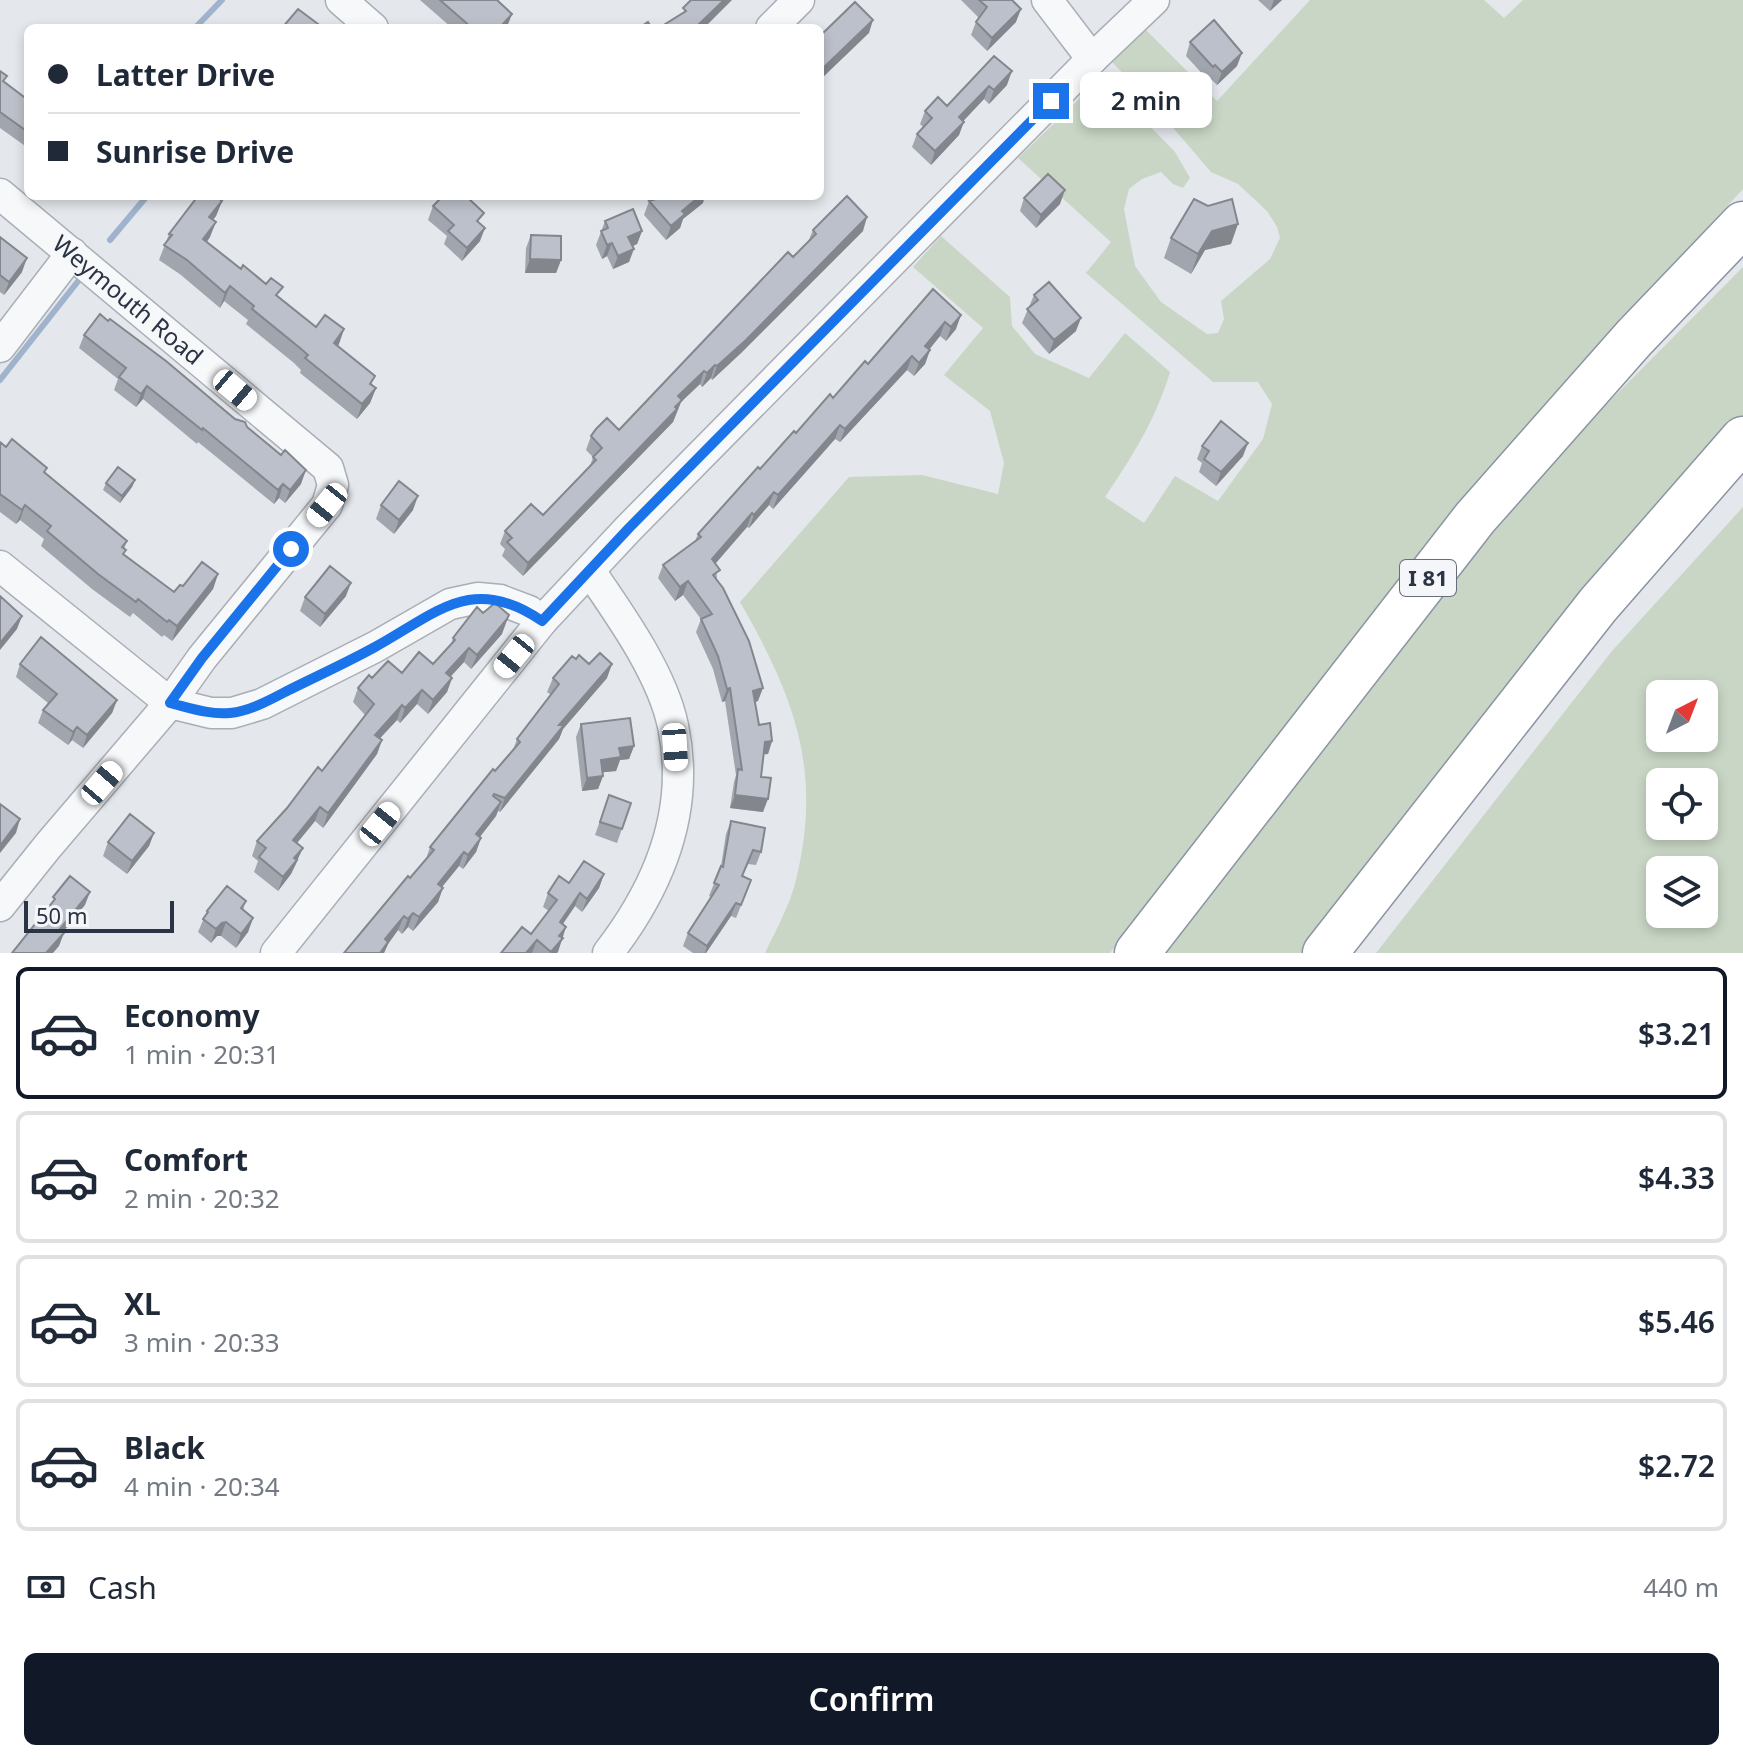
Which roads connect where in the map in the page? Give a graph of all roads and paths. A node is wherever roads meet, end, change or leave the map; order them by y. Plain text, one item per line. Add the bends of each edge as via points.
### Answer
1 (341, 0) edge
2 (799, 0) edge
3 (1047, 0) edge
4 (1154, 0) edge
5 (368, 24) edge
6 (775, 24) edge
7 (1092, 59) junction
8 (0, 194) edge
9 (1743, 224) edge
10 (72, 253) junction
11 (0, 347) edge
12 (1743, 439) edge
13 (0, 566) edge
14 (590, 571) junction
15 (542, 621) junction
16 (170, 703) junction
17 (0, 906) edge
18 (276, 953) edge
19 (608, 953) edge
20 (1137, 953) edge
21 (1325, 953) edge

1 - 5 street
2 - 6 street
3 - 7 street
4 - 7 street
7 - 14 street
8 - 10 street, Weymouth Road
9 - 20 highway, I 81 via 1475,518
10 - 11 street
10 - 16 street, Weymouth Road via 328,468 333,485 327,505
12 - 21 highway via 1598,605
13 - 16 street
14 - 15 street
14 - 19 street via 633,633 664,698 677,767 665,857 639,910
15 - 16 street via 500,600 450,604 262,704 222,713
15 - 18 street
16 - 17 street

